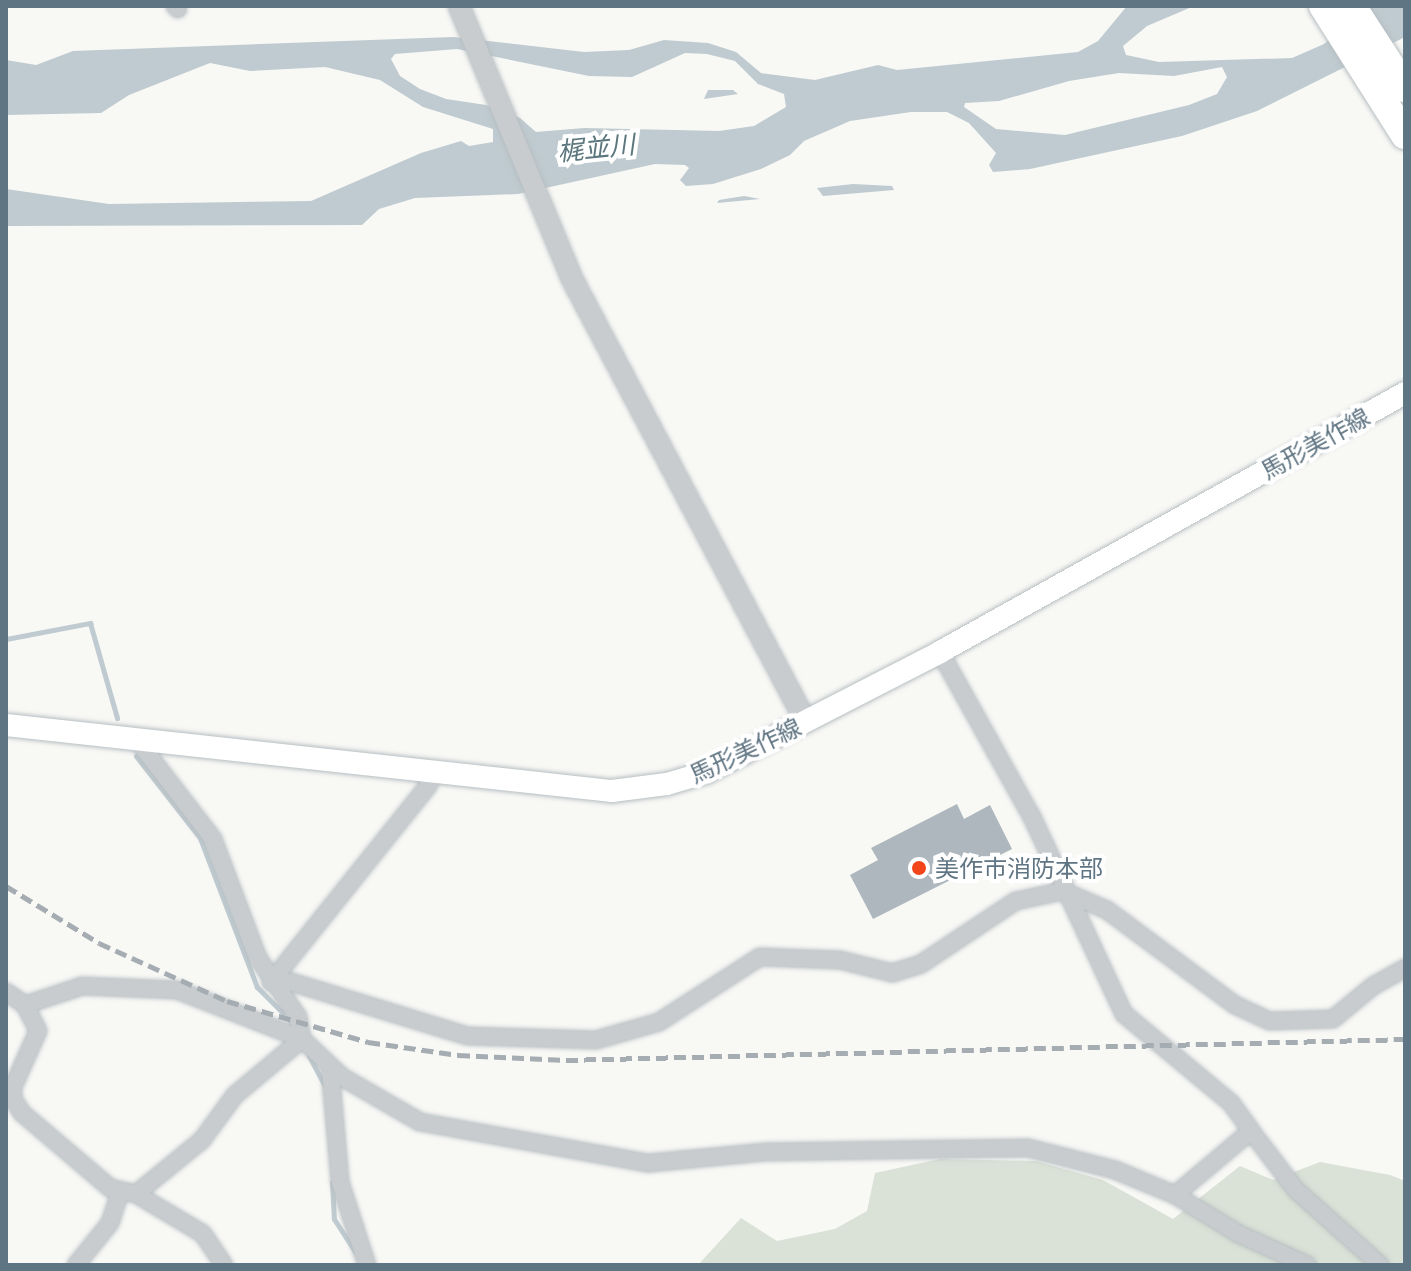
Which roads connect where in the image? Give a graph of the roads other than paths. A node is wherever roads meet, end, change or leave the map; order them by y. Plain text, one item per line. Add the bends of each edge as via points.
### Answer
1 (1323, 6) edge
2 (1352, 6) edge
3 (462, 13) edge
4 (1376, 67) junction
5 (1405, 88) edge
6 (1405, 135) edge
7 (1405, 393) edge
8 (940, 652) junction
9 (806, 722) junction
10 (6, 725) edge
11 (136, 739) junction
12 (434, 771) junction
13 (1063, 891) junction
14 (1405, 968) edge
15 (271, 982) junction
16 (6, 992) edge
17 (25, 1005) junction
18 (302, 1039) junction
19 (330, 1067) junction
20 (1251, 1131) junction
21 (128, 1193) junction
22 (1175, 1195) junction
23 (76, 1265) edge
24 (224, 1265) edge
25 (367, 1265) edge
26 (1307, 1265) edge
27 (1380, 1265) edge

1 - 4 highway
2 - 4 highway
3 - 9 street via 550,230
4 - 5 highway
4 - 6 highway
7 - 8 main road, 馬形美作線
8 - 9 main road, 馬形美作線
8 - 13 street via 1032,817
9 - 12 main road, 馬形美作線 via 707,772 667,784 612,791
10 - 11 main road, 馬形美作線
11 - 12 main road, 馬形美作線
11 - 15 street via 213,839
12 - 15 street via 428,786
13 - 14 street via 1107,910 1235,1005 1270,1021 1333,1019
13 - 15 street via 1016,901 921,964 892,973 840,960 760,957 659,1022 596,1040 468,1036 291,982
13 - 20 street via 1124,1014 1231,1103
15 - 18 street via 298,1017
16 - 17 street
17 - 18 street via 64,989 160,986
17 - 21 street via 38,1031 13,1087 13,1099 22,1113
18 - 19 street
18 - 21 street via 235,1095 202,1140
19 - 22 street via 420,1122 649,1163 766,1152 1028,1148 1115,1170
19 - 25 street via 340,1182
20 - 22 street
20 - 27 street via 1296,1190
21 - 23 street
21 - 24 street via 203,1234
22 - 26 street via 1239,1234

